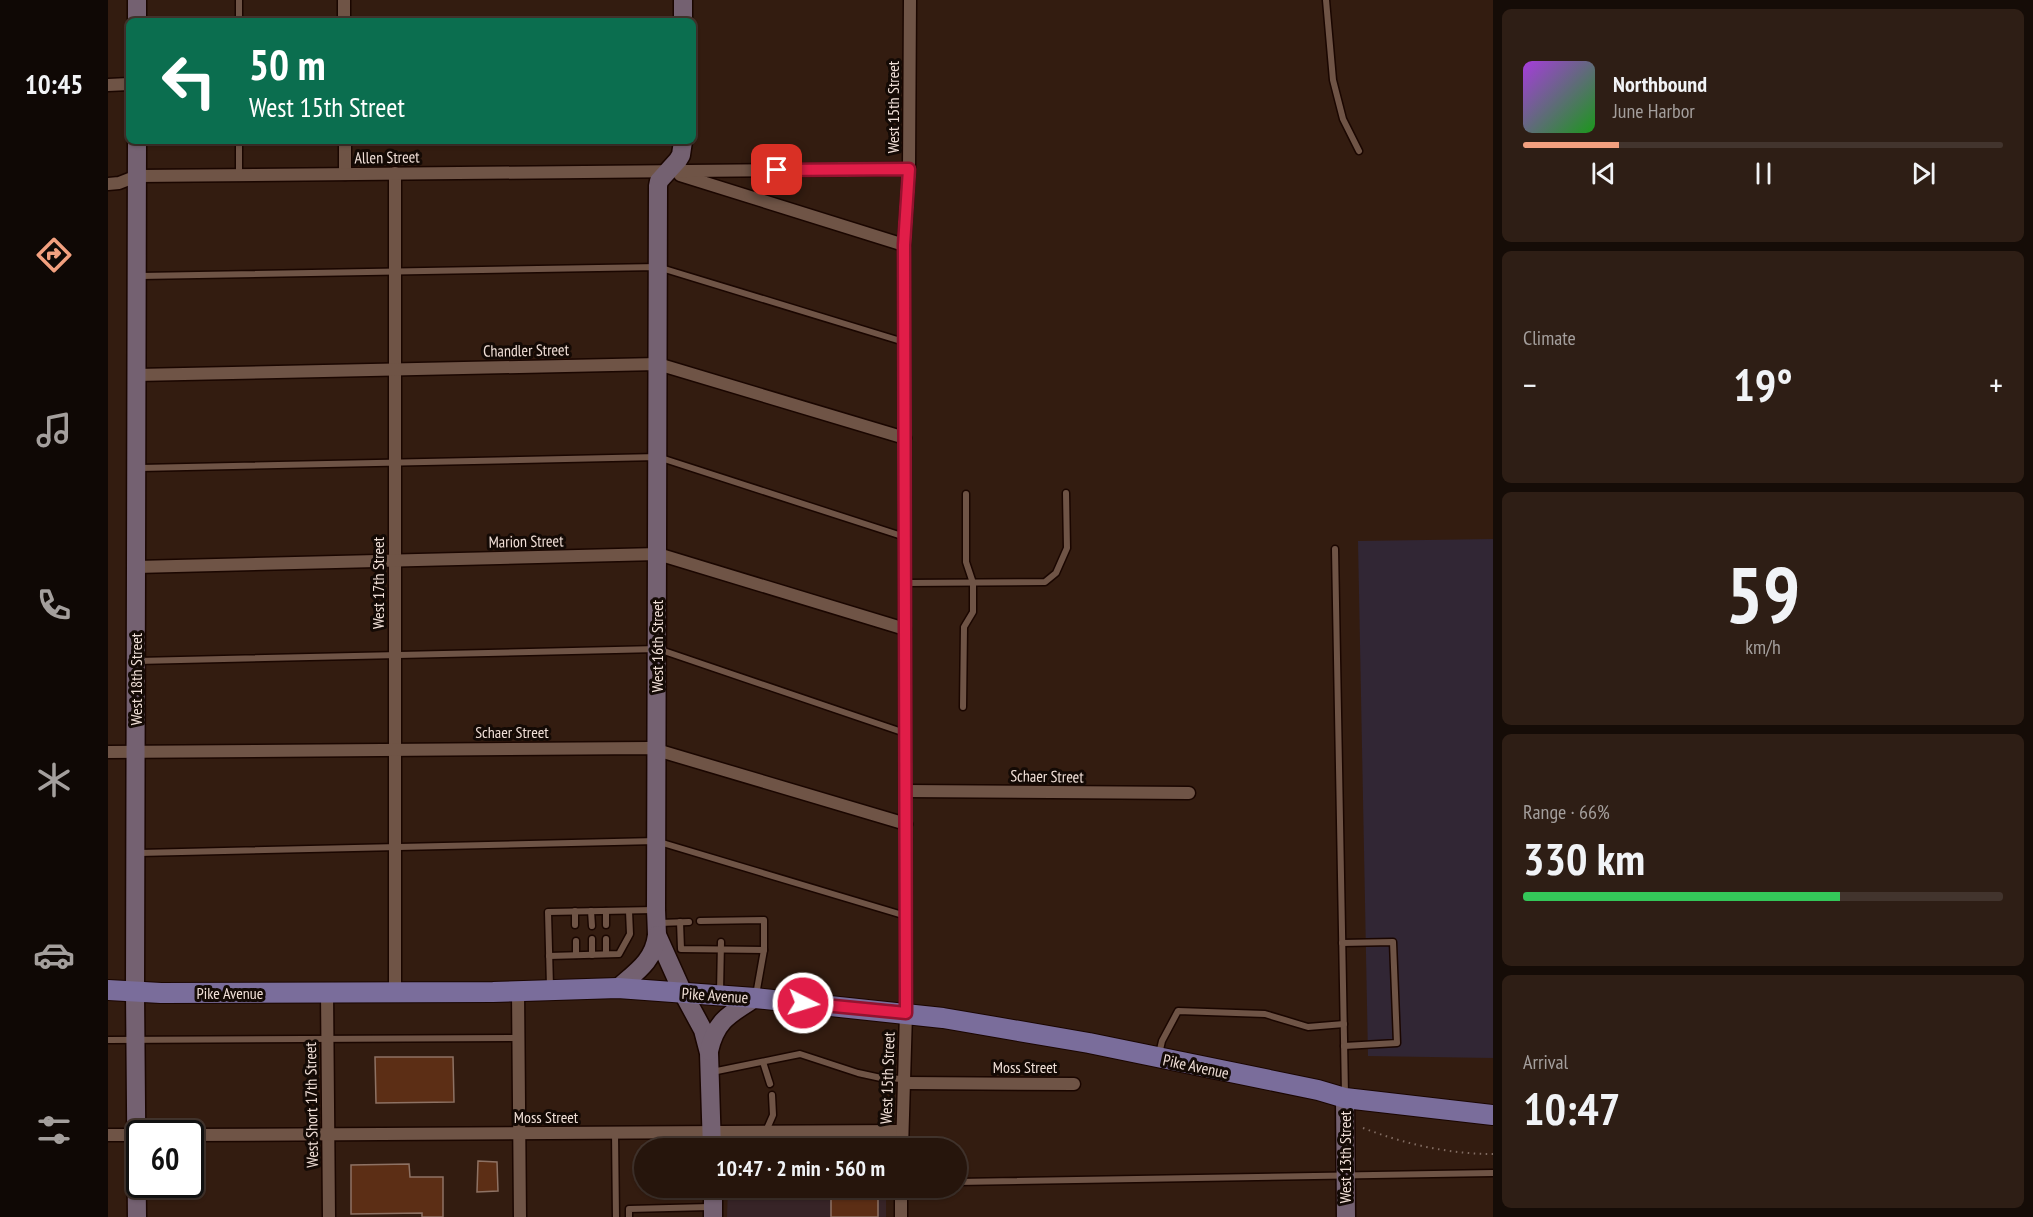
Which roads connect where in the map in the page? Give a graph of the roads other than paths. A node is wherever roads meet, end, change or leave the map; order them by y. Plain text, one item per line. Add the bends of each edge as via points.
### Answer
1 (137, 0) edge
2 (239, 0) edge
3 (344, 0) edge
4 (683, 0) edge
5 (910, 0) edge
6 (1326, 0) edge
7 (137, 18) edge
8 (239, 18) edge
9 (344, 18) edge
10 (683, 18) edge
11 (126, 84) edge
12 (108, 85) edge
13 (137, 144) edge
14 (239, 144) edge
15 (345, 144) edge
16 (683, 144) edge
17 (1359, 151) dead end
18 (909, 169) junction
19 (667, 171) junction
20 (394, 173) junction
21 (345, 174) junction
22 (238, 175) junction
23 (137, 176) junction
24 (108, 184) edge
25 (904, 245) junction
26 (658, 267) junction
27 (395, 272) junction
28 (136, 276) junction
29 (904, 342) junction
30 (658, 364) junction
31 (395, 369) junction
32 (136, 375) junction
33 (904, 438) junction
34 (658, 457) junction
35 (395, 463) junction
36 (136, 469) junction
37 (1066, 493) dead end
38 (966, 494) dead end
39 (905, 537) junction
40 (1335, 549) dead end
41 (658, 554) junction
42 (395, 560) junction
43 (136, 567) junction
44 (973, 583) junction
45 (905, 584) junction
46 (905, 629) junction
47 (657, 649) junction
48 (395, 655) junction
49 (136, 661) junction
50 (963, 707) dead end
51 (905, 734) junction
52 (395, 748) junction
53 (657, 750) junction
54 (108, 752) edge
55 (136, 752) junction
56 (906, 791) junction
57 (1189, 794) dead end
58 (906, 824) junction
59 (656, 841) junction
60 (395, 847) junction
61 (135, 853) junction
62 (575, 911) junction
63 (591, 911) junction
64 (606, 911) junction
65 (630, 911) junction
66 (906, 916) junction
67 (739, 920) junction
68 (722, 921) junction
69 (680, 922) junction
70 (689, 922) dead end
71 (657, 923) junction
72 (575, 926) dead end
73 (592, 926) dead end
74 (606, 926) dead end
75 (739, 929) dead end
76 (705, 930) dead end
77 (721, 930) dead end
78 (592, 939) dead end
79 (606, 939) dead end
80 (576, 941) dead end
81 (739, 942) dead end
82 (1342, 943) junction
83 (721, 946) junction
84 (738, 950) junction
85 (764, 950) junction
86 (606, 954) junction
87 (592, 955) junction
88 (549, 956) junction
89 (576, 956) junction
90 (618, 988) junction
91 (108, 990) edge
92 (518, 991) junction
93 (550, 991) junction
94 (327, 992) junction
95 (395, 992) junction
96 (135, 993) junction
97 (683, 993) junction
98 (720, 995) junction
99 (755, 998) junction
100 (906, 1013) junction
101 (1344, 1024) junction
102 (518, 1038) junction
103 (327, 1039) junction
104 (108, 1040) edge
105 (135, 1040) junction
106 (1344, 1046) junction
107 (709, 1053) junction
108 (1158, 1057) junction
109 (763, 1062) junction
110 (710, 1072) junction
111 (904, 1081) junction
112 (770, 1084) dead end
113 (1074, 1084) dead end
114 (772, 1095) dead end
115 (1345, 1098) junction
116 (1493, 1115) edge
117 (138, 1120) edge
118 (902, 1131) junction
119 (766, 1132) junction
120 (519, 1133) junction
121 (615, 1133) junction
122 (328, 1134) junction
123 (108, 1135) edge
124 (126, 1135) edge
125 (204, 1135) edge
126 (676, 1138) edge
127 (712, 1138) edge
128 (730, 1138) edge
129 (902, 1138) edge
130 (1493, 1173) edge
131 (1346, 1175) junction
132 (967, 1182) edge
133 (137, 1198) edge
134 (901, 1198) edge
135 (713, 1212) edge
136 (137, 1217) edge
137 (329, 1217) edge
138 (520, 1217) edge
139 (616, 1217) edge
140 (629, 1217) edge
141 (901, 1217) edge
142 (1346, 1217) edge

1 - 7 street
2 - 8 lane
3 - 9 street
4 - 10 street
5 - 18 street, West 15th Street
6 - 17 lane via 1333,81 1343,119
11 - 12 street
13 - 23 street, West 18th Street
14 - 22 lane
15 - 21 street
16 - 19 street, West 16th Street via 681,155
18 - 19 street, Allen Street
18 - 25 street, West 15th Street
19 - 20 street, Allen Street
19 - 25 street, Allen Street
19 - 26 street, West 16th Street via 658,186
20 - 21 street, Allen Street
20 - 27 street, West 17th Street
21 - 22 street, Allen Street
22 - 23 street, Allen Street
23 - 24 street, Allen Street
23 - 28 street, West 18th Street
25 - 29 street, West 15th Street
26 - 27 lane
26 - 29 lane
26 - 30 street, West 16th Street
27 - 28 lane
27 - 31 street, West 17th Street
28 - 32 street, West 18th Street
29 - 33 street, West 15th Street
30 - 31 street, Chandler Street
30 - 33 street, Chandler Street
30 - 34 street, West 16th Street
31 - 32 street, Chandler Street
31 - 35 street, West 17th Street
32 - 36 street, West 18th Street
33 - 39 street, West 15th Street
34 - 35 lane
34 - 39 lane
34 - 41 street, West 16th Street
35 - 36 lane
35 - 42 street, West 17th Street
36 - 43 street, West 18th Street
37 - 44 lane via 1067,548 1056,573 1045,582
38 - 44 lane via 966,562
39 - 45 street, West 15th Street
40 - 82 lane
41 - 42 street, Marion Street
41 - 46 street, Marion Street
41 - 47 street, West 16th Street
42 - 43 street, Marion Street
42 - 48 street, West 17th Street
43 - 49 street, West 18th Street
44 - 45 lane
44 - 50 lane via 973,612 964,627
45 - 46 street, West 15th Street
46 - 51 street, West 15th Street
47 - 48 lane
47 - 51 lane
47 - 53 street, West 16th Street
48 - 49 lane
48 - 52 street, West 17th Street
49 - 55 street, West 18th Street
51 - 56 street, West 15th Street
52 - 53 street, Schaer Street
52 - 55 street, Schaer Street
52 - 60 street, West 17th Street
53 - 58 street, Schaer Street
53 - 59 street, West 16th Street
54 - 55 street, Schaer Street
55 - 61 street, West 18th Street
56 - 57 street, Schaer Street
56 - 58 street, West 15th Street
58 - 66 street, West 15th Street
59 - 60 lane
59 - 66 lane
59 - 71 street, West 16th Street
60 - 61 lane
60 - 95 street, West 17th Street
61 - 96 street, West 18th Street
62 - 63 lane
62 - 72 lane
62 - 88 lane via 548,912
63 - 64 lane
63 - 73 lane
64 - 65 lane
64 - 74 lane
65 - 71 lane
65 - 86 lane via 630,934 619,954
66 - 100 street, West 15th Street
67 - 68 lane
67 - 75 lane
67 - 85 lane via 764,920
68 - 76 lane via 702,921
68 - 77 lane
69 - 70 lane
69 - 71 lane
69 - 83 lane via 681,949
71 - 90 street via 652,955
71 - 97 street, West 16th Street
78 - 87 lane
79 - 86 lane
80 - 89 lane
81 - 84 lane
82 - 101 lane
82 - 106 lane via 1393,942 1397,1043
83 - 84 lane
83 - 98 lane
84 - 85 lane
85 - 99 lane
86 - 87 lane
87 - 89 lane
88 - 89 lane
88 - 93 lane
90 - 93 main road, Pike Avenue
90 - 97 main road, Pike Avenue
91 - 96 main road, Pike Avenue
92 - 93 main road, Pike Avenue
92 - 95 main road, Pike Avenue
92 - 102 street
94 - 95 main road, Pike Avenue
94 - 96 main road, Pike Avenue
94 - 103 street, West Short 17th Street
96 - 105 street, West 18th Street
97 - 98 main road, Pike Avenue
97 - 107 street, West 16th Street via 703,1030
98 - 99 main road, Pike Avenue
99 - 100 main road, Pike Avenue
99 - 107 street via 718,1026
100 - 108 main road, Pike Avenue
100 - 111 street, West 15th Street
101 - 106 lane
101 - 108 lane via 1308,1027 1265,1014 1178,1011
102 - 103 lane
102 - 120 street
103 - 105 lane
103 - 122 street, West Short 17th Street
104 - 105 lane
105 - 117 street, West 18th Street
106 - 115 lane
107 - 110 street, West 16th Street
108 - 115 main road, Pike Avenue
109 - 110 lane
109 - 111 lane via 800,1054 858,1073
109 - 112 lane
110 - 127 street, West 16th Street
111 - 113 street, Moss Street
111 - 118 street, West 15th Street
114 - 119 lane via 773,1115
115 - 116 main road, Pike Avenue
115 - 131 street, West 13th Street
118 - 119 street, Moss Street
118 - 129 street, West 15th Street
119 - 128 street, Moss Street
120 - 121 street, Moss Street
120 - 122 street, Moss Street
120 - 138 street
121 - 126 street, Moss Street
121 - 139 lane
122 - 125 street, Moss Street
122 - 137 street, West Short 17th Street
123 - 124 street
130 - 131 lane
131 - 132 lane
131 - 142 street, West 13th Street
133 - 136 street, West 18th Street
134 - 141 street
135 - 140 lane via 629,1209

